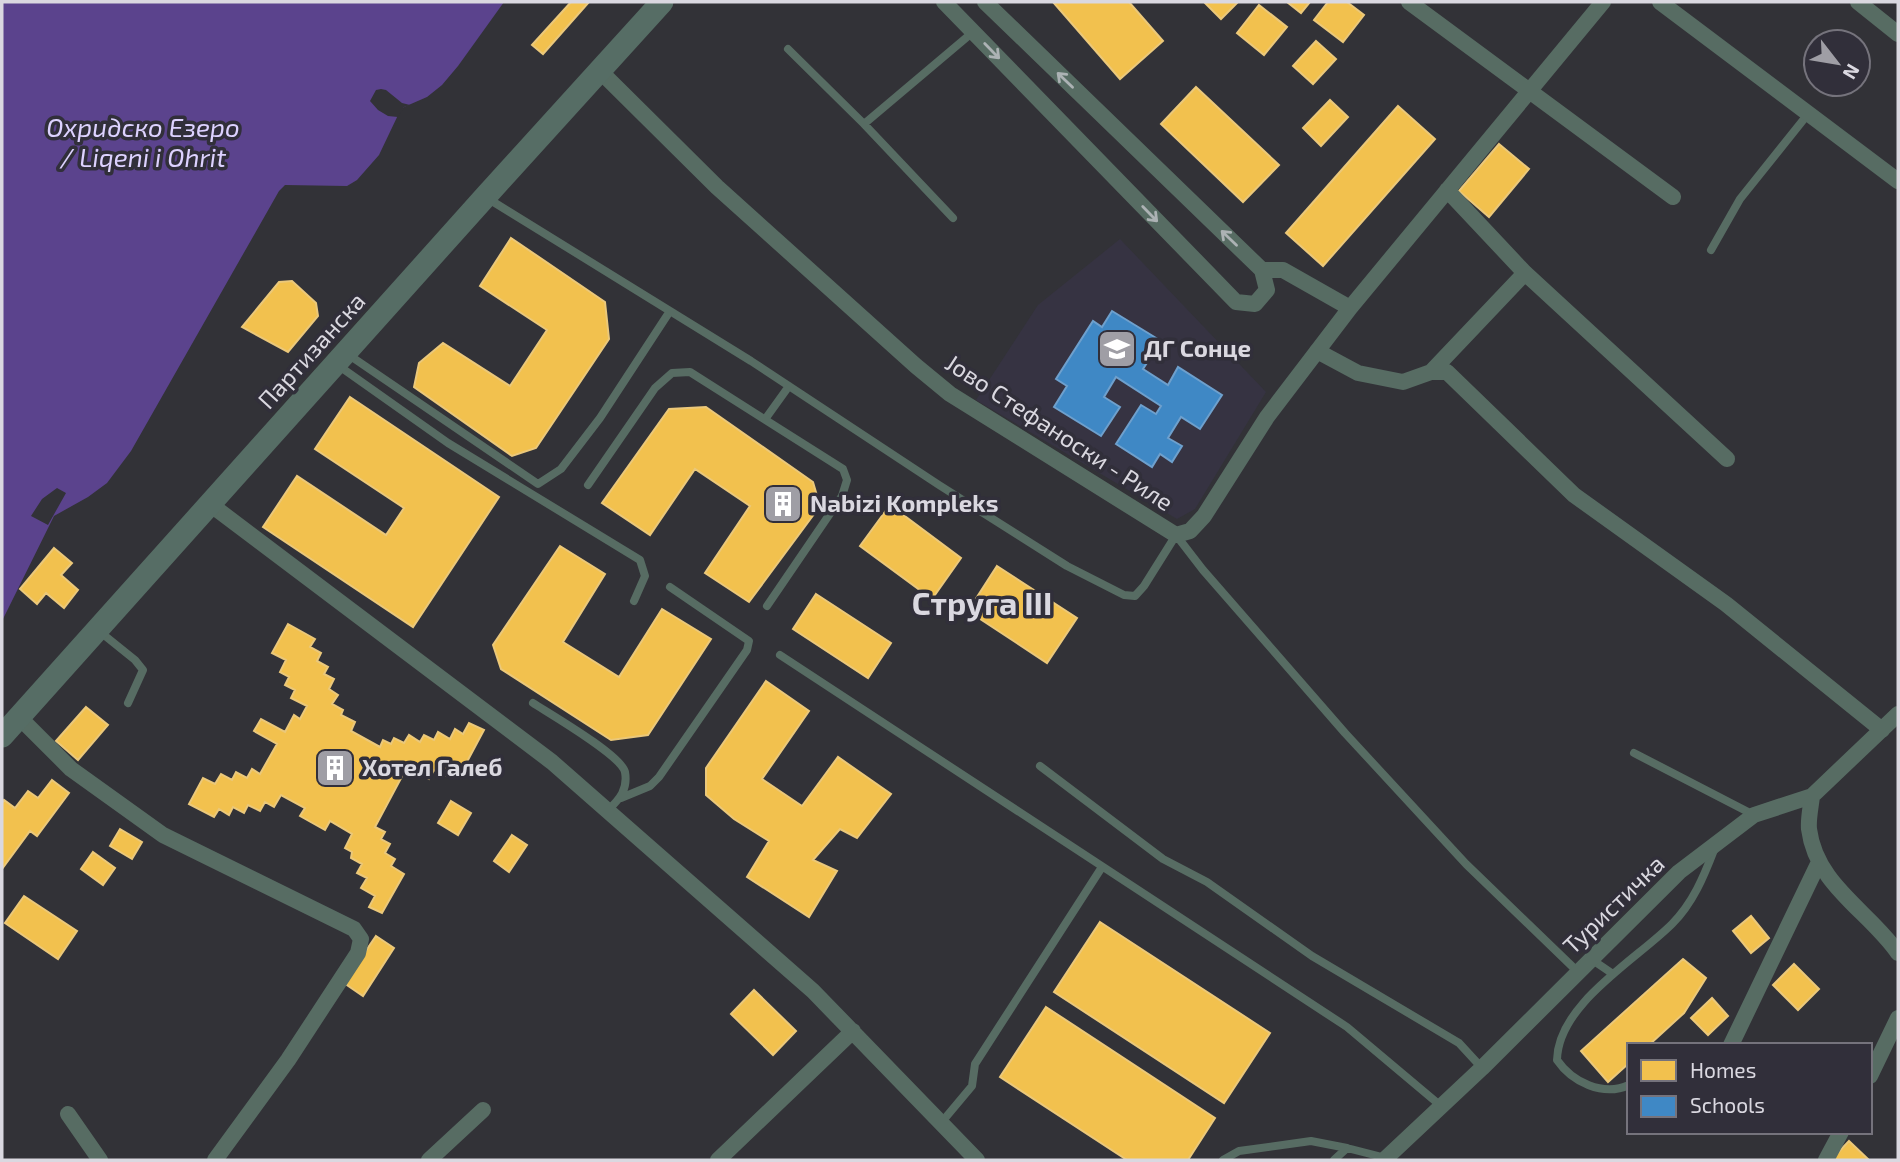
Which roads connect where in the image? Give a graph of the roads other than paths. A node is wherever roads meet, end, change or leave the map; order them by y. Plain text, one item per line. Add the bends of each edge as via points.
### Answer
1 (662, 2) edge
2 (944, 2) edge
3 (985, 2) edge
4 (1409, 2) edge
5 (1604, 2) edge
6 (1660, 2) edge
7 (1858, 2) edge
8 (973, 32) junction
9 (1898, 34) edge
10 (788, 49) dead end
11 (601, 72) junction
12 (1532, 91) junction
13 (1808, 114) junction
14 (864, 124) junction
15 (1898, 181) edge
16 (1447, 191) junction
17 (485, 197) junction
18 (1673, 197) dead end
19 (953, 218) dead end
20 (1711, 250) dead end
21 (1262, 270) junction
22 (1525, 273) junction
23 (1350, 308) junction
24 (670, 311) junction
25 (1317, 351) junction
26 (341, 358) junction
27 (1431, 372) junction
28 (789, 386) junction
29 (765, 418) junction
30 (1727, 460) dead end
31 (588, 485) dead end
32 (210, 504) junction
33 (1177, 534) junction
34 (670, 587) dead end
35 (634, 601) dead end
36 (767, 606) dead end
37 (97, 630) junction
38 (780, 656) dead end
39 (128, 703) dead end
40 (533, 703) dead end
41 (1898, 714) edge
42 (19, 717) junction
43 (1882, 730) junction
44 (2, 736) edge
45 (1634, 753) dead end
46 (1040, 766) dead end
47 (1812, 796) junction
48 (621, 798) junction
49 (608, 810) junction
50 (1754, 815) junction
51 (1717, 844) junction
52 (1819, 862) junction
53 (1102, 867) junction
54 (1898, 953) edge
55 (1591, 959) junction
56 (1578, 972) junction
57 (1613, 974) junction
58 (1898, 1018) edge
59 (853, 1031) junction
60 (1732, 1043) edge
61 (1482, 1068) junction
62 (1872, 1072) edge
63 (1627, 1084) edge
64 (1441, 1107) junction
65 (483, 1110) dead end
66 (68, 1114) dead end
67 (941, 1123) junction
68 (1840, 1134) edge
69 (1347, 1148) junction
70 (1385, 1159) edge
71 (100, 1160) edge
72 (215, 1160) edge
73 (429, 1160) edge
74 (718, 1160) edge
75 (977, 1160) edge
76 (1223, 1160) edge
77 (1334, 1160) edge
78 (1826, 1160) edge

1 - 11 main road, Партизанска
2 - 8 street
21 -> 3 street
4 - 12 street
5 - 12 street, Јово Стефаноски - Риле
6 - 13 street
7 - 9 street
8 - 14 lane
8 -> 21 street via 1236,302 1255,304 1267,290
10 - 14 lane
11 - 17 main road, Партизанска
11 - 33 street, Јово Стефаноски - Риле via 718,187 950,394
12 - 16 street, Јово Стефаноски - Риле
12 - 18 street
13 - 15 street
13 - 20 lane via 1740,198
14 - 19 lane
16 - 22 street
16 - 23 street, Јово Стефаноски - Риле
17 - 24 lane
17 - 26 main road, Партизанска
21 - 23 street via 1283,270
22 - 27 street
22 - 30 street
23 - 25 street, Јово Стефаноски - Риле
24 - 26 lane via 600,418 561,469 538,484
24 - 28 lane
25 - 27 street via 1358,373 1403,382
25 - 33 street, Јово Стефаноски - Риле via 1203,516 1190,531
26 - 32 main road, Партизанска
26 - 35 lane via 448,443 640,560 645,576
27 - 43 street via 1447,372 1574,495 1726,604
28 - 29 lane
28 - 33 lane via 1067,566 1124,595 1135,596 1144,586
29 - 31 lane via 690,372 672,373 655,388
29 - 36 lane via 843,469 846,480 842,496
32 - 37 main road, Партизанска
32 - 49 street via 552,762
33 - 56 lane via 1203,570 1373,763 1466,864
34 - 48 lane via 749,641 747,650 659,777 650,786
37 - 39 lane via 143,670
37 - 42 main road, Партизанска
38 - 53 lane
40 - 48 lane via 615,756 625,769
41 - 43 street, Туристичка
42 - 44 main road, Партизанска
42 - 72 street via 71,769 163,835 354,929 361,939 358,953 309,1028
43 - 47 street, Туристичка
45 - 50 lane
46 - 61 lane via 1163,859 1207,882 1312,956 1459,1043
47 - 50 street, Туристичка
47 - 52 street via 1809,828
48 - 49 lane
49 - 59 street
50 - 51 street, Туристичка
51 - 55 street, Туристичка via 1679,872
51 - 57 lane via 1704,878 1673,922
52 - 54 street via 1848,902
52 - 60 street
53 - 64 lane via 1347,1027
53 - 67 lane via 975,1065 972,1086
55 - 56 street, Туристичка
55 - 57 lane
56 - 61 street, Туристичка
57 - 63 lane via 1581,1006 1562,1034 1557,1060 1581,1082 1609,1089
58 - 62 street
59 - 67 street
59 - 74 street
61 - 64 street, Туристичка
64 - 70 street, Туристичка
65 - 73 street
66 - 71 street
67 - 75 street
68 - 78 street
69 - 70 lane
69 - 76 lane via 1311,1141 1239,1151
69 - 77 lane

